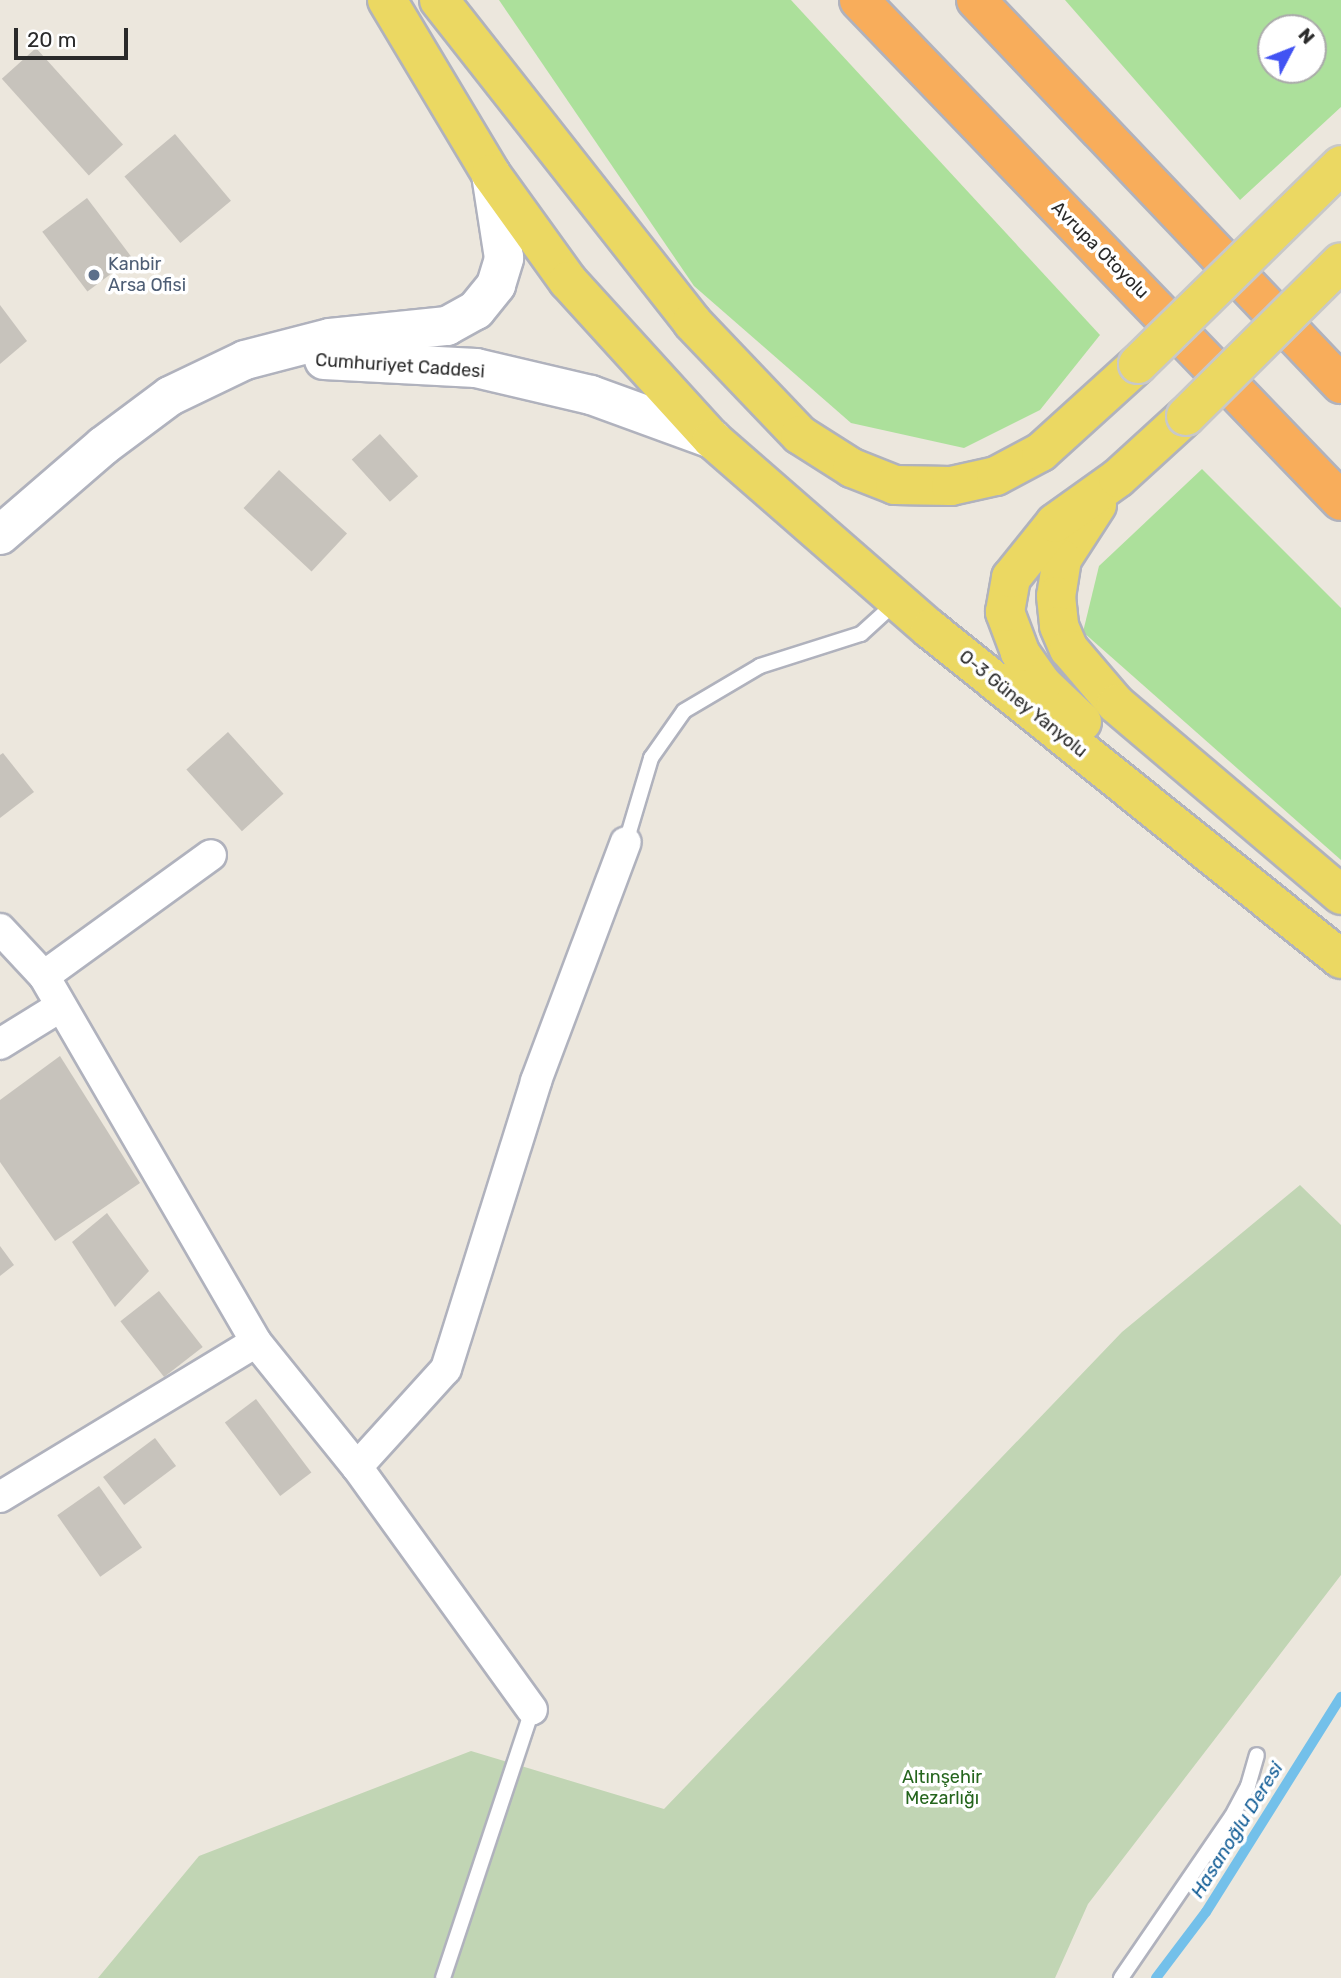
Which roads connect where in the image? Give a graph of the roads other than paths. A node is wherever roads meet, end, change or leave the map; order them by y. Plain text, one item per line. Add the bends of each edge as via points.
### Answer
1 (387, 0) edge
2 (439, 0) edge
3 (859, 0) edge
4 (976, 0) edge
5 (1341, 165) edge
6 (492, 174) junction
7 (1341, 262) edge
8 (245, 360) junction
9 (1341, 384) edge
10 (712, 439) junction
11 (1118, 478) junction
12 (1341, 501) edge
13 (0, 536) edge
14 (897, 601) junction
15 (626, 842) joint
16 (211, 855) dead end
17 (1341, 895) edge
18 (0, 929) edge
19 (1341, 940) edge
20 (1341, 960) edge
21 (44, 976) junction
22 (60, 1007) junction
23 (0, 1044) edge
24 (256, 1342) junction
25 (357, 1467) junction
26 (0, 1497) edge
27 (533, 1710) joint
28 (1257, 1755) dead end
29 (443, 1978) edge
30 (1121, 1978) edge

1 - 6 main road, O-3 Güney Yanyolu
2 - 5 main road, bridge via 692,322 800,435 852,468 895,485 951,486 996,476 1041,452
3 - 12 highway, Avrupa Otoyolu
4 - 9 highway
6 - 8 main road, Cumhuriyet Caddesi via 504,258 496,285 476,310 447,326 330,338
6 - 10 main road, O-3 Güney Yanyolu via 568,281
7 - 11 main road, bridge
8 - 10 main road, Cumhuriyet Caddesi via 362,359 476,368 591,395
8 - 13 main road, Cumhuriyet Caddesi via 170,396 103,446
10 - 14 main road, O-3 Güney Yanyolu
11 - 17 main road via 1062,559 1056,596 1059,626 1069,649 1116,704
11 - 19 main road via 1055,523 1011,578 1005,612 1020,652 1042,684 1087,726
14 - 15 lane via 861,634 760,666 684,711 655,749
14 - 20 main road, O-3 Güney Yanyolu
15 - 25 street via 536,1082 446,1369
16 - 21 street
18 - 21 street
21 - 22 street
22 - 23 street
22 - 24 street
24 - 25 street
24 - 26 street
25 - 27 street
27 - 29 lane
28 - 30 lane via 1232,1816

